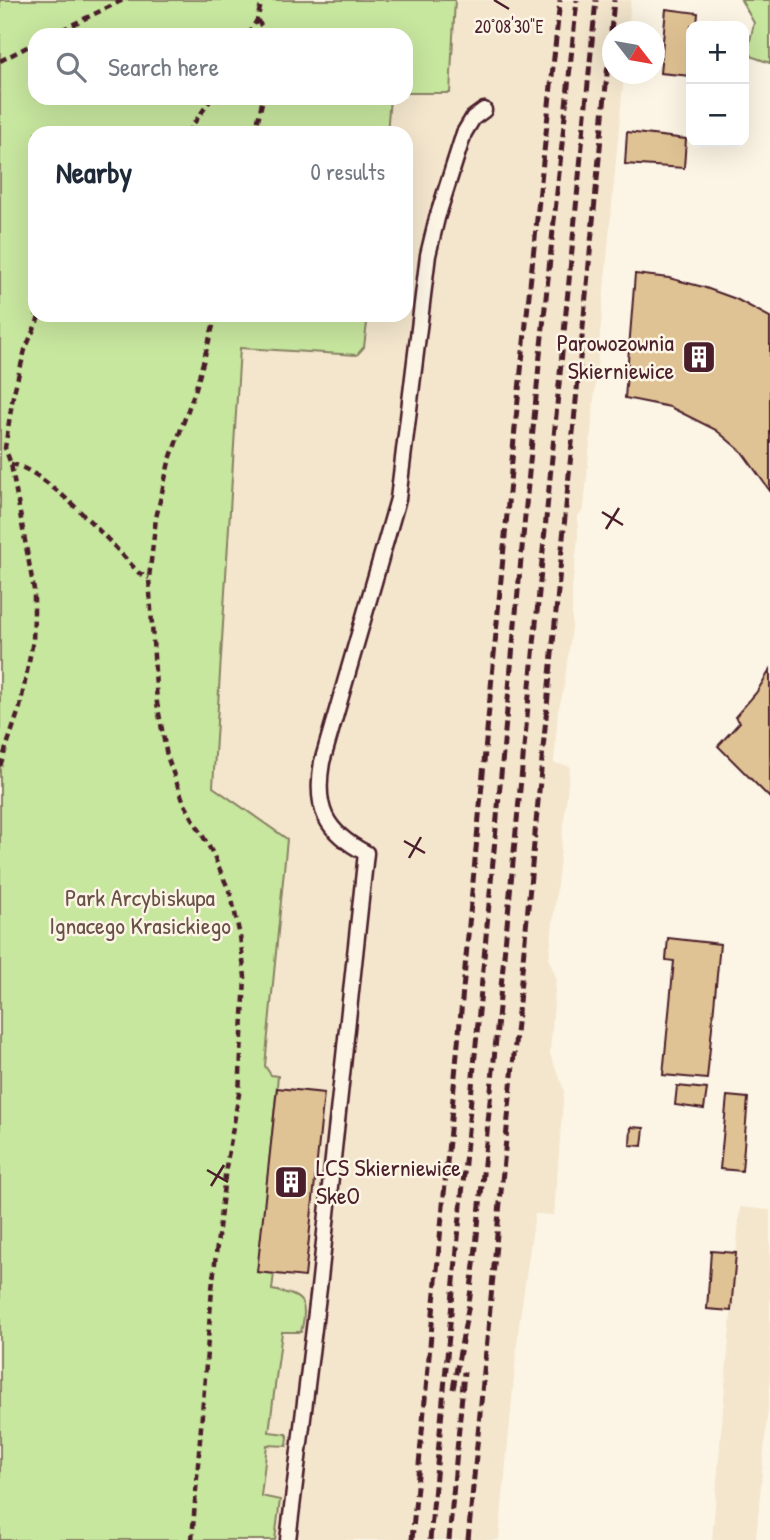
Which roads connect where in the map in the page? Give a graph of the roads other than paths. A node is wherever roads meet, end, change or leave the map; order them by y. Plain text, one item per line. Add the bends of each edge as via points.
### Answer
1 (484, 110) dead end
2 (288, 1540) edge

1 - 2 lane via 472,118 464,133 432,236 398,499 318,782 329,825 342,840 366,853

